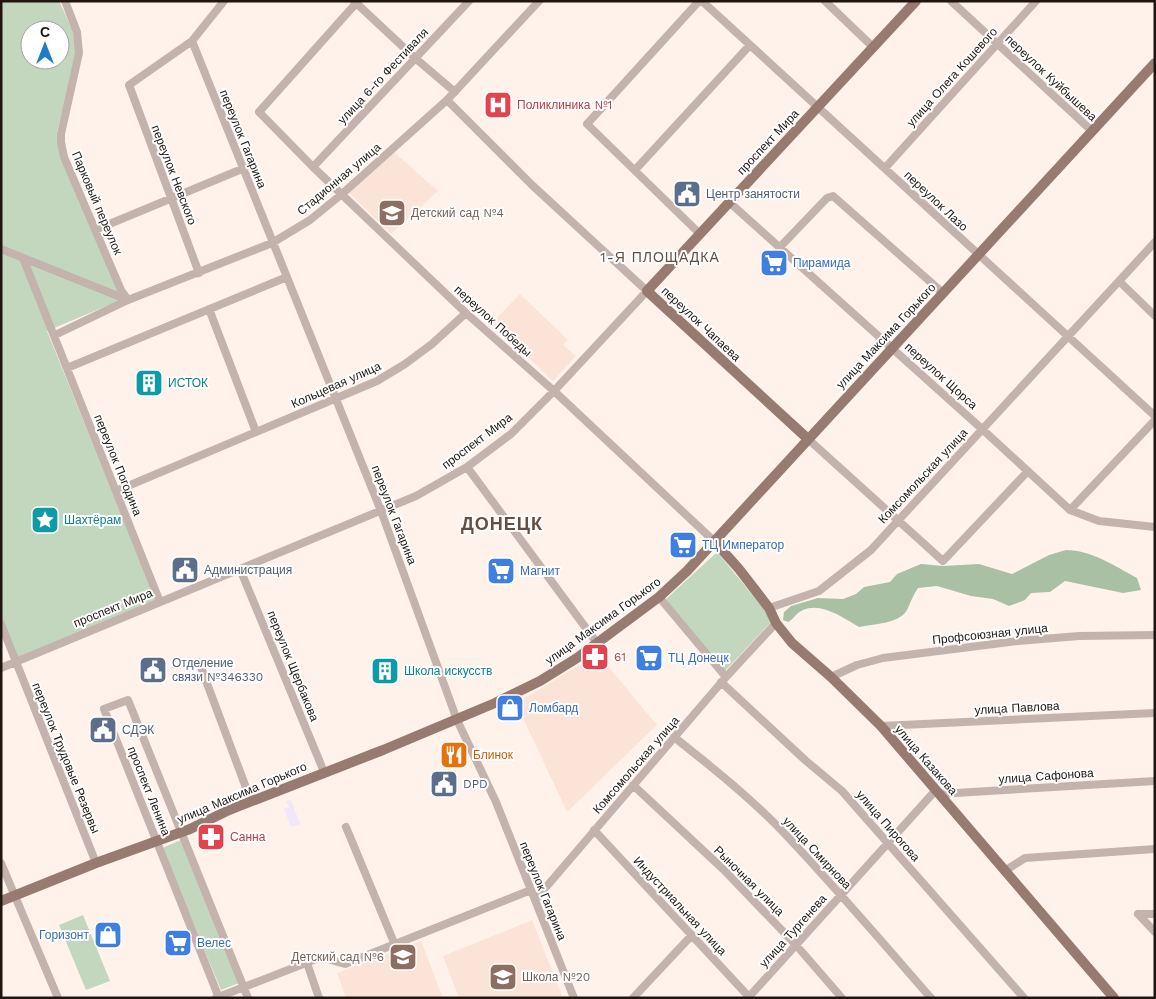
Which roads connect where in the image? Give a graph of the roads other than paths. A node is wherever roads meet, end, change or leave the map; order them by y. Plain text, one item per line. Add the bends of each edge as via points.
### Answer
1 (65, 1) edge
2 (224, 1) edge
3 (469, 1) edge
4 (539, 1) edge
5 (700, 1) edge
6 (825, 1) edge
7 (916, 1) edge
8 (951, 1) edge
9 (1036, 1) edge
10 (356, 2) edge
11 (192, 41) junction
12 (997, 44) junction
13 (750, 45) junction
14 (873, 47) junction
15 (415, 58) junction
16 (1155, 63) edge
17 (455, 92) junction
18 (447, 100) junction
19 (818, 107) junction
20 (1092, 131) junction
21 (313, 167) junction
22 (885, 168) junction
23 (242, 169) junction
24 (635, 170) junction
25 (342, 194) junction
26 (171, 198) junction
27 (730, 202) junction
28 (95, 230) junction
29 (700, 234) junction
30 (272, 242) junction
31 (1155, 242) edge
32 (780, 247) junction
33 (1, 248) edge
34 (978, 255) junction
35 (23, 258) junction
36 (199, 273) junction
37 (287, 277) junction
38 (1119, 281) junction
39 (647, 291) junction
40 (943, 293) junction
41 (128, 300) junction
42 (209, 309) junction
43 (466, 313) junction
44 (1155, 316) edge
45 (55, 335) junction
46 (1068, 337) junction
47 (893, 348) junction
48 (67, 368) junction
49 (554, 391) junction
50 (336, 399) junction
51 (1155, 418) edge
52 (982, 429) junction
53 (256, 432) junction
54 (808, 439) junction
55 (467, 467) junction
56 (1028, 471) junction
57 (116, 491) junction
58 (381, 510) junction
59 (1070, 510) junction
60 (898, 520) junction
61 (1155, 527) edge
62 (715, 542) junction
63 (240, 569) junction
64 (659, 598) junction
65 (160, 602) junction
66 (769, 608) junction
67 (776, 623) junction
68 (1, 624) edge
69 (1155, 635) edge
70 (597, 643) junction
71 (16, 662) junction
72 (200, 662) dead end
73 (1, 668) edge
74 (831, 677) junction
75 (724, 679) junction
76 (1155, 713) edge
77 (457, 720) junction
78 (881, 726) junction
79 (674, 737) junction
80 (324, 772) junction
81 (1155, 781) edge
82 (633, 786) junction
83 (937, 793) junction
84 (251, 801) junction
85 (346, 826) dead end
86 (594, 830) junction
87 (181, 832) junction
88 (157, 841) junction
89 (888, 843) junction
90 (1155, 849) edge
91 (1, 863) edge
92 (96, 863) junction
93 (1006, 870) junction
94 (531, 890) junction
95 (841, 895) junction
96 (14, 896) junction
97 (535, 900) junction
98 (1, 901) edge
99 (1155, 914) edge
100 (1155, 932) edge
101 (692, 935) junction
102 (395, 945) junction
103 (796, 945) junction
104 (307, 963) junction
105 (243, 987) junction
106 (218, 997) edge
107 (749, 997) edge
108 (58, 998) edge
109 (248, 998) edge
110 (319, 998) edge
111 (574, 998) edge
112 (633, 998) edge
113 (842, 998) edge
114 (931, 998) edge
115 (1024, 998) edge
116 (1114, 998) edge

1 - 28 street, Парковый переулок via 77,32 80,53 61,142 64,157
2 - 11 street
3 - 15 street, улица 6-го Фестиваля
4 - 17 street, Стадионная улица
5 - 13 street, переулок Лазо
5 - 24 street via 587,124
6 - 14 street
7 - 14 main road, проспект Мира
8 - 12 street, переулок Куйбышева
9 - 12 street, улица Олега Кошевого
10 - 15 street
10 - 21 street, переулок Победы via 259,112
11 - 23 street, переулок Гагарина
11 - 26 street, переулок Невского via 129,85
12 - 20 street, переулок Куйбышева
12 - 22 street, улица Олега Кошевого
13 - 19 street, переулок Лазо
13 - 24 street
14 - 19 main road, проспект Мира
15 - 17 street
15 - 21 street, улица 6-го Фестиваля
16 - 20 main road, улица Максима Горького
17 - 18 street, Стадионная улица
18 - 25 street, Стадионная улица
18 - 39 street, переулок Чапаева via 532,185
19 - 22 street, переулок Лазо
19 - 27 main road, проспект Мира
20 - 34 main road, улица Максима Горького
21 - 25 street, переулок Победы
22 - 34 street, переулок Лазо
23 - 26 street
23 - 30 street, переулок Гагарина
24 - 29 street
25 - 30 street, Стадионная улица via 310,220
25 - 43 street, переулок Победы
26 - 28 street
26 - 36 street, переулок Невского
27 - 29 main road, проспект Мира
27 - 32 street, переулок Щорса
28 - 41 street, Парковый переулок
29 - 39 main road, проспект Мира
30 - 36 street, Стадионная улица
30 - 37 street, переулок Гагарина
31 - 38 street, Комсомольская улица
32 - 40 street via 827,198 833,196
32 - 47 street, переулок Щорса
33 - 35 street
34 - 40 main road, улица Максима Горького
34 - 46 street, переулок Лазо
35 - 41 street
35 - 45 street, переулок Погодина
36 - 41 street, Стадионная улица
37 - 42 street
37 - 50 street, переулок Гагарина
38 - 44 street
38 - 46 street, Комсомольская улица
39 - 49 street, проспект Мира
39 - 54 main road, переулок Чапаева
40 - 47 main road, улица Максима Горького
41 - 45 street, Стадионная улица
42 - 48 street
42 - 53 street
43 - 49 street, переулок Победы
43 - 50 street, Кольцевая улица via 405,364 376,382
45 - 48 street, переулок Погодина
46 - 51 street, переулок Лазо
46 - 52 street, Комсомольская улица
47 - 52 street, переулок Щорса
47 - 54 main road, улица Максима Горького
48 - 57 street, переулок Погодина
49 - 55 street, проспект Мира via 511,434
49 - 62 street, переулок Победы
50 - 53 street, Кольцевая улица
50 - 58 street, переулок Гагарина
51 - 59 street
52 - 56 street, переулок Щорса
52 - 60 street, Комсомольская улица
53 - 57 street, Кольцевая улица
54 - 60 street, переулок Чапаева
54 - 62 main road, улица Максима Горького
55 - 58 street, проспект Мира via 416,496
55 - 70 street
56 - 59 street, переулок Щорса
56 - 60 street, переулок Чапаева via 943,561
57 - 65 street, переулок Погодина
58 - 63 street, проспект Мира
58 - 77 street, переулок Гагарина
59 - 61 street, переулок Щорса via 1099,521
60 - 66 street, Комсомольская улица via 871,550 819,591
62 - 64 main road, улица Максима Горького
62 - 66 main road, улица Казакова
63 - 65 street, проспект Мира
63 - 80 street, переулок Щербакова
64 - 70 main road, улица Максима Горького
64 - 75 street, улица Пирогова
65 - 71 street, проспект Мира
66 - 67 main road, улица Казакова
67 - 74 main road, улица Казакова via 792,643
67 - 75 street, Комсомольская улица
68 - 71 street, переулок Трудовые Резервы
69 - 74 street, Профсоюзная улица via 1079,636 883,658
70 - 77 main road, улица Максима Горького via 540,681
71 - 73 street, проспект Мира
71 - 92 street, переулок Трудовые Резервы
72 - 84 street
74 - 78 main road, улица Казакова
75 - 79 street, Комсомольская улица
75 - 89 street, улица Пирогова via 806,760 842,790
76 - 78 street, улица Павлова
77 - 80 main road, улица Максима Горького
77 - 94 street, переулок Гагарина via 496,802
78 - 83 main road, улица Казакова
79 - 82 street, Комсомольская улица
79 - 95 street, улица Смирнова via 729,781 785,834
80 - 84 main road, улица Максима Горького
81 - 83 street, улица Сафонова
82 - 86 street, Комсомольская улица
82 - 103 street, Рыночная улица via 724,870
83 - 89 street, улица Тургенева
83 - 93 main road, улица Казакова
84 - 87 main road, улица Максима Горького
85 - 102 street
86 - 97 street, Комсомольская улица
86 - 101 street, Индустриальная улица
87 - 88 main road, улица Максима Горького
87 - 88 street, проспект Ленина via 128,700 104,709
87 - 105 street, проспект Ленина
88 - 92 main road, улица Максима Горького
88 - 106 street, проспект Ленина
89 - 95 street, улица Тургенева
89 - 115 street, улица Пирогова
90 - 93 street via 1025,858
91 - 96 street
92 - 96 main road, улица Максима Горького
93 - 116 main road, улица Казакова
94 - 97 street, переулок Гагарина
94 - 102 street
95 - 103 street, улица Тургенева
95 - 114 street, улица Смирнова
96 - 98 main road, улица Максима Горького
96 - 108 street
97 - 111 street, переулок Гагарина
99 - 100 street via 1138,914
101 - 107 street, Индустриальная улица
101 - 112 street
102 - 104 street via 345,964 324,958
103 - 107 street, улица Тургенева
103 - 113 street, Рыночная улица
104 - 105 street
104 - 110 street
105 - 106 street, проспект Ленина
105 - 109 street, проспект Ленина

